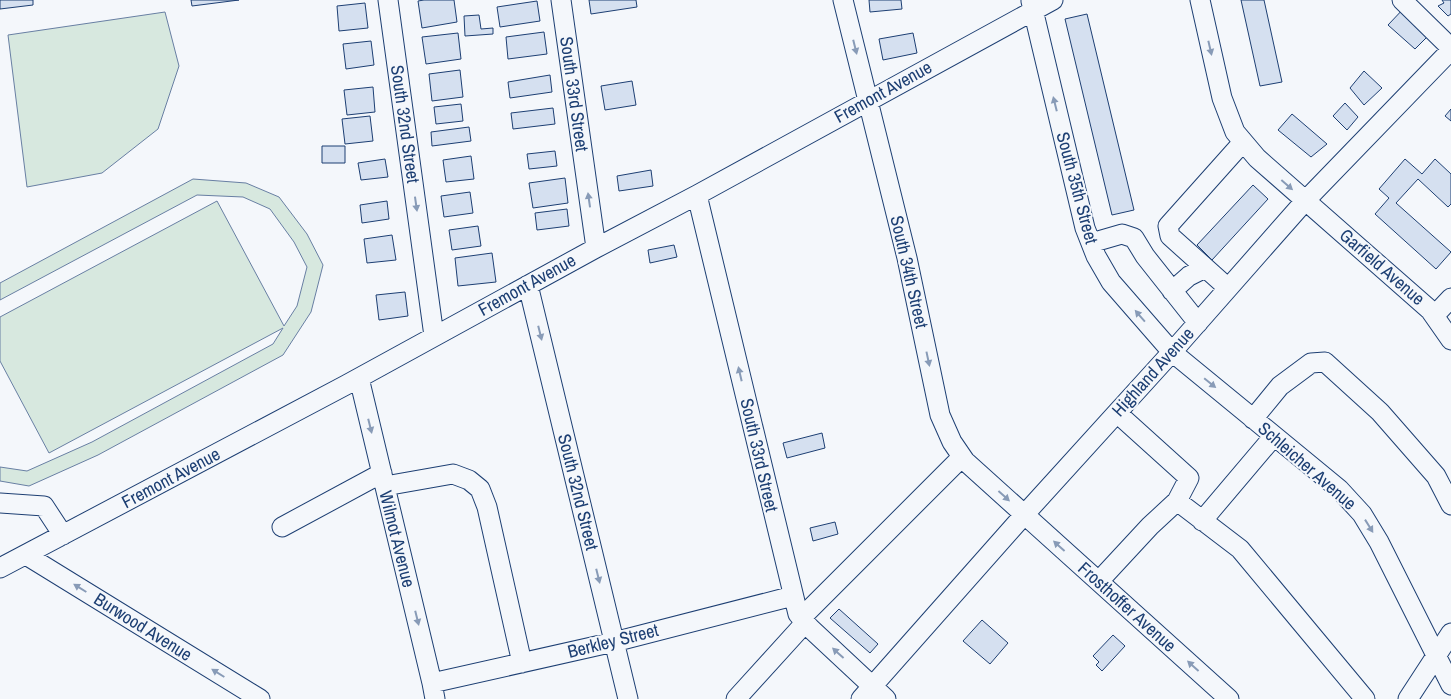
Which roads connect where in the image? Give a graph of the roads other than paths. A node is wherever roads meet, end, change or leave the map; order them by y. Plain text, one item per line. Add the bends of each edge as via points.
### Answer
1 (388, 0) edge
2 (561, 0) edge
3 (843, 0) edge
4 (1053, 0) edge
5 (1200, 0) edge
6 (1402, 0) edge
7 (1032, 6) edge
8 (1448, 57) edge
9 (868, 100) junction
10 (1243, 142) junction
11 (697, 195) junction
12 (1305, 200) junction
13 (1091, 242) junction
14 (596, 248) junction
15 (1205, 268) junction
16 (528, 285) junction
17 (1228, 288) junction
18 (1172, 291) junction
19 (1451, 298) edge
20 (1434, 316) junction
21 (1198, 324) junction
22 (434, 336) junction
23 (1451, 340) edge
24 (1172, 352) junction
25 (359, 378) junction
26 (1117, 412) junction
27 (1254, 419) junction
28 (1274, 436) junction
29 (962, 457) junction
30 (383, 480) junction
31 (1177, 501) junction
32 (0, 503) edge
33 (1451, 505) edge
34 (1024, 515) junction
35 (1202, 521) junction
36 (282, 527) dead end
37 (63, 535) junction
38 (26, 555) junction
39 (0, 568) edge
40 (1099, 582) junction
41 (792, 596) junction
42 (803, 621) junction
43 (1451, 633) edge
44 (614, 642) junction
45 (1436, 655) junction
46 (522, 663) junction
47 (1451, 685) edge
48 (434, 691) edge
49 (873, 695) edge
50 (260, 699) edge
51 (628, 699) edge
52 (736, 699) edge
53 (1229, 699) edge
54 (1365, 699) edge
55 (1408, 699) edge

1 -> 22 street, South 32nd Street
14 -> 2 street, South 33rd Street
3 -> 9 street, South 34th Street
4 - 7 street, Fremont Avenue
5 -> 10 street, Garfield Avenue via 1222,98 1234,132
6 - 8 street
7 - 9 street, Fremont Avenue
13 -> 7 street, South 35th Street
8 - 12 street, Highland Avenue
9 - 11 street, Fremont Avenue
9 -> 29 street, South 34th Street via 907,258 940,415
10 -> 12 street, Garfield Avenue
10 - 15 street via 1168,226 1170,236
11 - 14 street, Fremont Avenue
41 -> 11 street, South 33rd Street
12 - 17 street, Highland Avenue
12 - 20 street, Garfield Avenue
13 - 18 street via 1122,234 1134,238
24 -> 13 street, South 35th Street via 1111,282
14 - 16 street, Fremont Avenue
15 - 17 street
15 - 18 street via 1189,276
16 - 22 street, Fremont Avenue
16 -> 44 street, South 32nd Street
17 - 21 street, Highland Avenue
18 - 21 street
19 - 20 street
20 - 23 street, Garfield Avenue
21 - 24 street, Highland Avenue
22 - 25 street, Fremont Avenue
24 - 26 street, Highland Avenue
24 -> 27 street, Schleicher Avenue
25 -> 30 street, Wilmot Avenue
25 - 37 street, Fremont Avenue
26 - 31 street via 1189,478
26 - 34 street, Highland Avenue
27 - 28 street, Schleicher Avenue
27 - 33 street via 1280,386 1311,363 1325,362 1380,412 1436,476
28 - 35 street
28 -> 45 street, Schleicher Avenue via 1339,489 1362,514
29 -> 34 street, South 34th Street
29 - 42 street
30 - 36 street
30 - 46 street via 453,474 469,480 480,489 487,507
30 -> 48 street, Wilmot Avenue
31 - 35 street
31 - 40 street
32 - 37 street via 44,506
40 -> 34 street, Frosthoffer Avenue
34 - 49 street, Highland Avenue
35 - 54 street via 1240,549
37 - 38 street, Fremont Avenue
38 - 39 street, Fremont Avenue
50 -> 38 street, Burwood Avenue
53 -> 40 street, Frosthoffer Avenue
41 - 42 street, South 33rd Street
41 - 44 street, Berkley Street
49 -> 42 street, South 33rd Street
42 - 52 street
43 - 45 street
44 - 46 street, Berkley Street
44 - 51 street, South 32nd Street
45 - 47 street, Schleicher Avenue
45 - 55 street
46 - 48 street, Berkley Street

